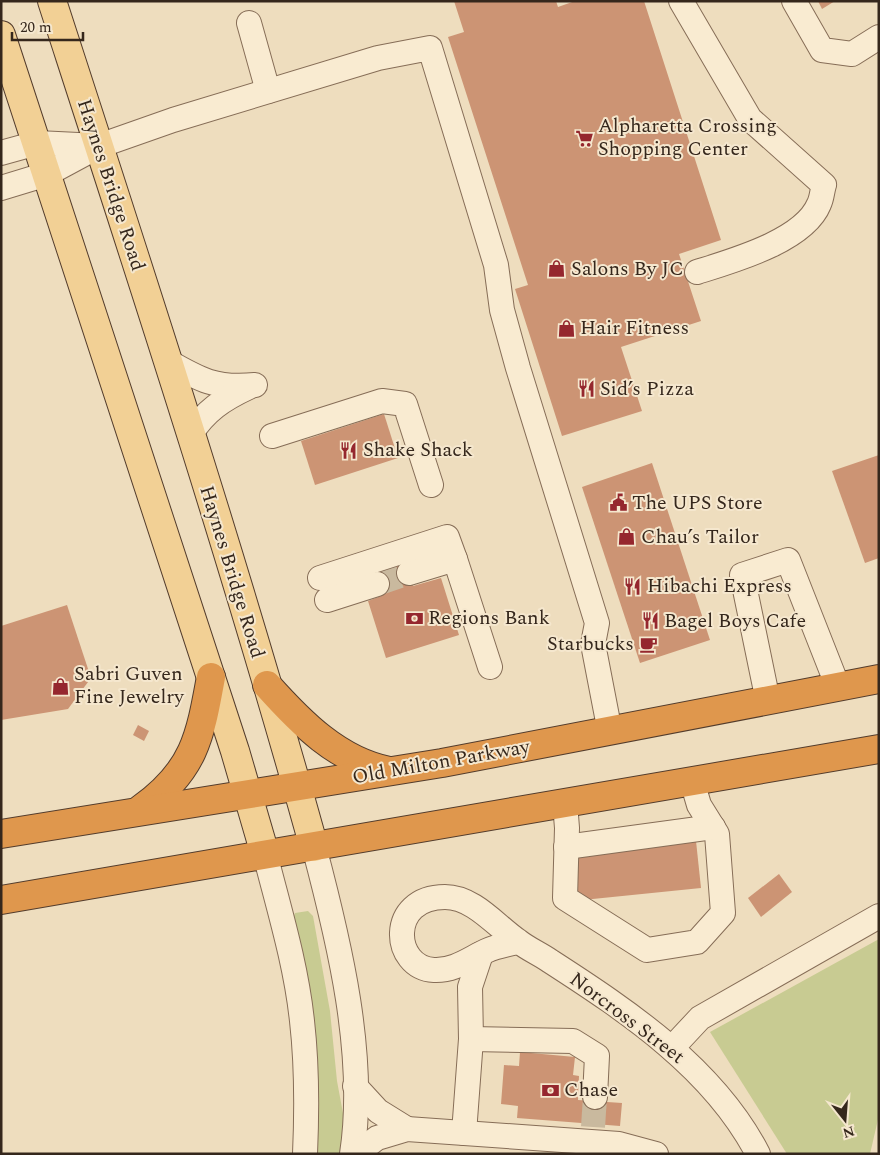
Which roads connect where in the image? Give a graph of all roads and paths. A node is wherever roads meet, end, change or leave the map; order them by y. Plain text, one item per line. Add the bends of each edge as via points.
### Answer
1 (52, 1) edge
2 (680, 1) edge
3 (794, 1) edge
4 (250, 23) dead end
5 (1, 35) edge
6 (879, 37) edge
7 (268, 91) junction
8 (37, 143) junction
9 (98, 146) junction
10 (1, 153) edge
11 (47, 174) junction
12 (1, 188) edge
13 (697, 272) dead end
14 (167, 361) junction
15 (190, 435) junction
16 (272, 436) dead end
17 (432, 484) dead end
18 (455, 560) junction
19 (409, 573) tunnel mouth
20 (377, 584) tunnel mouth
21 (490, 667) dead end
22 (211, 677) junction
23 (879, 679) edge
24 (267, 685) junction
25 (838, 687) junction
26 (768, 700) junction
27 (610, 732) junction
28 (879, 749) edge
29 (390, 771) junction
30 (692, 781) junction
31 (297, 786) junction
32 (248, 794) junction
33 (565, 803) junction
34 (139, 811) junction
35 (713, 827) junction
36 (1, 834) edge
37 (314, 847) junction
38 (566, 847) junction
39 (265, 854) junction
40 (1, 900) edge
41 (879, 916) edge
42 (519, 942) junction
43 (481, 954) junction
44 (434, 970) junction
45 (470, 997) junction
46 (471, 1039) junction
47 (672, 1048) junction
48 (355, 1086) junction
49 (595, 1097) tunnel mouth
50 (407, 1129) junction
51 (464, 1133) junction
52 (305, 1154) edge
53 (352, 1154) edge
54 (356, 1154) edge
55 (656, 1154) edge
56 (758, 1154) edge

1 - 9 main road, Haynes Bridge Road
2 - 13 street via 750,119 824,185 819,205 802,226 756,253
3 - 6 street via 822,50 852,54
4 - 7 street
5 - 8 main road
7 - 9 street
7 - 27 street via 378,58 430,48 496,265 502,310 518,368 597,623 593,644
8 - 9 street
8 - 10 street
8 - 11 main road
9 - 11 street
9 - 14 main road, Haynes Bridge Road
11 - 12 street
11 - 22 main road
14 - 15 main road, Haynes Bridge Road
14 - 15 street via 216,385 255,385 213,406
15 - 24 main road, Haynes Bridge Road
16 - 17 street via 382,401 404,404
18 - 19 street
18 - 20 street via 447,537 323,589
18 - 21 street
22 - 32 main road
22 - 34 highway via 201,725 188,761 167,790
23 - 25 highway, Old Milton Parkway
24 - 29 highway via 304,725 322,738 363,763
24 - 31 main road, Haynes Bridge Road
25 - 26 highway, Old Milton Parkway
25 - 26 street via 788,560 742,575
26 - 27 highway, Old Milton Parkway
27 - 29 highway, Old Milton Parkway
28 - 30 highway
29 - 31 highway, Old Milton Parkway
30 - 33 highway
30 - 35 street via 699,805
31 - 32 highway, Old Milton Parkway
31 - 37 main road, Haynes Bridge Road
32 - 34 highway, Old Milton Parkway
32 - 39 main road
33 - 37 highway
33 - 38 street
34 - 36 highway, Old Milton Parkway
35 - 38 street
35 - 38 street via 717,834 723,913 697,942 647,950 565,898
37 - 39 highway
37 - 48 street, Haynes Bridge Road via 342,966
39 - 40 highway
39 - 52 street via 294,969 302,1020
41 - 47 street via 700,1018
42 - 43 street
42 - 44 street, Norcross Street via 460,899 443,897 425,901 408,913 402,933 410,956 421,966
42 - 47 street, Norcross Street via 551,961
43 - 44 street via 458,966
43 - 45 street via 472,978
44 - 45 street, Norcross Street
45 - 46 street
46 - 49 street via 573,1042 597,1056
46 - 51 street
47 - 56 street, Norcross Street via 714,1089 746,1131
48 - 50 street via 378,1111
48 - 53 street, Haynes Bridge Road
50 - 51 street
50 - 54 street via 377,1138
51 - 55 street via 593,1135

